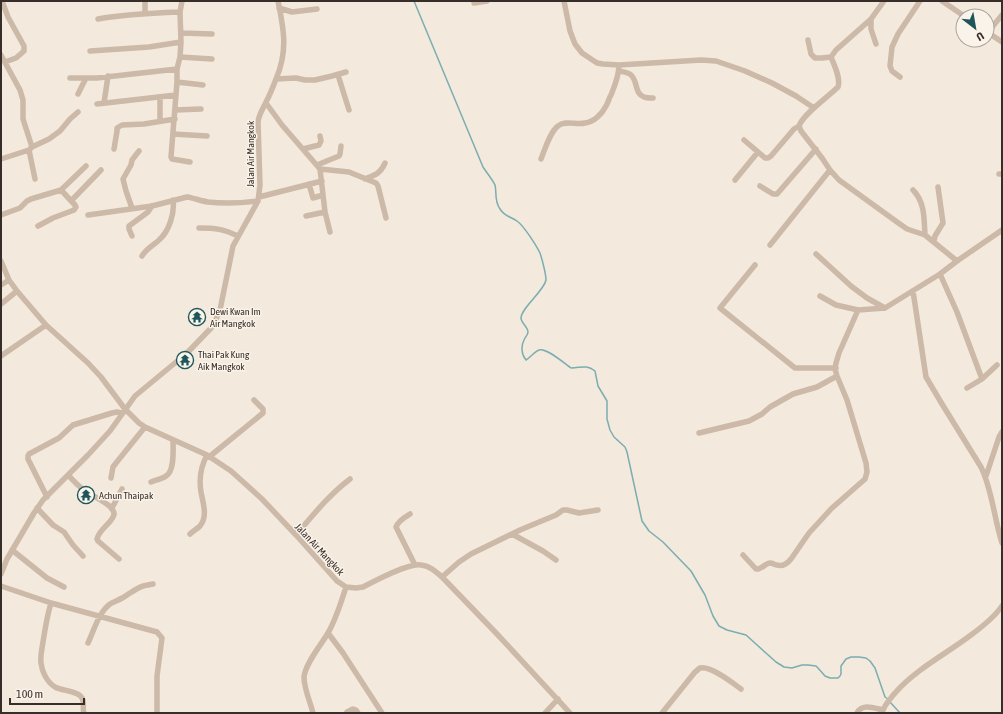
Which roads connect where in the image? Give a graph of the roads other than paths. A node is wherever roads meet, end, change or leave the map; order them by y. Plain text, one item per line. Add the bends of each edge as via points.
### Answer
1 (2, 1) edge
2 (145, 1) edge
3 (182, 1) edge
4 (278, 1) edge
5 (487, 1) edge
6 (564, 1) edge
7 (884, 1) edge
8 (920, 1) edge
9 (942, 1) edge
10 (474, 3) dead end
11 (279, 8) junction
12 (318, 9) dead end
13 (955, 10) edge
14 (180, 12) junction
15 (145, 13) junction
16 (1002, 16) edge
17 (98, 19) dead end
18 (871, 19) junction
19 (995, 24) edge
20 (181, 33) junction
21 (212, 34) dead end
22 (808, 40) dead end
23 (181, 42) junction
24 (876, 44) dead end
25 (90, 51) dead end
26 (1, 55) edge
27 (180, 57) junction
28 (831, 57) junction
29 (212, 59) dead end
30 (5, 62) junction
31 (619, 68) junction
32 (177, 69) junction
33 (346, 72) dead end
34 (338, 74) junction
35 (108, 76) junction
36 (900, 77) dead end
37 (70, 78) dead end
38 (86, 78) junction
39 (276, 79) junction
40 (177, 82) junction
41 (203, 85) dead end
42 (78, 94) dead end
43 (176, 95) junction
44 (160, 97) junction
45 (653, 98) dead end
46 (104, 103) junction
47 (266, 103) junction
48 (97, 104) dead end
49 (814, 108) junction
50 (201, 109) dead end
51 (175, 110) junction
52 (349, 110) dead end
53 (78, 112) dead end
54 (175, 119) junction
55 (160, 121) junction
56 (799, 126) junction
57 (173, 134) junction
58 (207, 136) dead end
59 (320, 136) dead end
60 (744, 140) dead end
61 (341, 146) dead end
62 (30, 148) junction
63 (114, 149) dead end
64 (303, 149) junction
65 (816, 149) junction
66 (139, 151) dead end
67 (758, 152) junction
68 (1, 159) edge
69 (541, 159) dead end
70 (190, 162) dead end
71 (385, 163) dead end
72 (86, 166) dead end
73 (318, 167) junction
74 (101, 170) dead end
75 (830, 170) junction
76 (35, 179) dead end
77 (365, 179) junction
78 (735, 180) dead end
79 (322, 181) junction
80 (309, 184) junction
81 (760, 186) dead end
82 (938, 187) dead end
83 (61, 190) junction
84 (913, 190) dead end
85 (323, 195) junction
86 (259, 199) junction
87 (173, 200) junction
88 (71, 201) junction
89 (152, 206) junction
90 (132, 208) junction
91 (325, 212) junction
92 (1, 215) edge
93 (88, 215) dead end
94 (306, 216) dead end
95 (386, 218) dead end
96 (38, 226) dead end
97 (199, 228) dead end
98 (1002, 230) edge
99 (330, 232) dead end
100 (925, 235) junction
101 (132, 236) dead end
102 (238, 236) junction
103 (934, 241) junction
104 (770, 245) dead end
105 (816, 254) dead end
106 (142, 256) dead end
107 (1, 260) edge
108 (957, 261) junction
109 (755, 265) dead end
110 (940, 274) junction
111 (9, 280) junction
112 (1, 284) edge
113 (17, 291) junction
114 (913, 291) junction
115 (820, 296) dead end
116 (1, 304) edge
117 (885, 308) junction
118 (858, 310) junction
119 (46, 325) junction
120 (1, 356) edge
121 (997, 366) dead end
122 (836, 368) junction
123 (837, 376) junction
124 (982, 379) junction
125 (967, 388) dead end
126 (254, 400) dead end
127 (124, 411) junction
128 (145, 428) junction
129 (1002, 432) edge
130 (699, 433) dead end
131 (173, 440) junction
132 (208, 456) junction
133 (68, 475) junction
134 (986, 476) junction
135 (111, 478) dead end
136 (350, 479) dead end
137 (151, 482) dead end
138 (122, 489) dead end
139 (47, 496) junction
140 (37, 508) junction
141 (112, 508) junction
142 (598, 510) dead end
143 (410, 514) dead end
144 (190, 534) dead end
145 (512, 534) junction
146 (296, 535) junction
147 (1002, 543) edge
148 (12, 550) junction
149 (743, 555) dead end
150 (83, 556) dead end
151 (119, 559) dead end
152 (4, 560) edge
153 (556, 560) dead end
154 (414, 565) junction
155 (1, 574) edge
156 (442, 577) junction
157 (153, 584) dead end
158 (1, 586) edge
159 (64, 587) dead end
160 (346, 587) junction
161 (51, 603) junction
162 (1002, 606) edge
163 (100, 616) junction
164 (328, 634) junction
165 (88, 643) dead end
166 (741, 689) dead end
167 (558, 699) junction
168 (883, 710) edge
169 (348, 712) dead end
170 (858, 712) edge
171 (84, 713) edge
172 (157, 713) edge
173 (313, 713) edge
174 (358, 713) edge
175 (382, 713) edge
176 (545, 713) edge
177 (570, 713) edge
178 (662, 713) edge

1 - 30 street via 24,46 24,51 16,58
2 - 15 street
3 - 14 street
4 - 11 street, Jalan Air Mangkok
5 - 10 street
6 - 31 street via 570,31 582,53 597,63
7 - 18 street
8 - 36 street via 892,47 890,66
9 - 13 street
11 - 12 street via 292,12
11 - 39 street, Jalan Air Mangkok via 284,42
14 - 15 street
14 - 20 street
15 - 17 street
16 - 19 street
18 - 24 street via 871,30
18 - 28 street
20 - 21 street
20 - 23 street
22 - 28 street via 811,54 815,58
23 - 25 street
23 - 27 street
26 - 30 street
27 - 29 street
27 - 32 street
28 - 49 street via 839,83 835,90
30 - 62 street via 23,100
31 - 45 street via 631,75 640,94
31 - 49 street via 701,60 716,61 772,83
31 - 69 street via 606,106 600,114 584,124 558,126 550,136
32 - 35 street
32 - 40 street
33 - 34 street
34 - 39 street via 315,80
34 - 52 street
35 - 38 street
35 - 46 street
37 - 38 street
38 - 42 street
39 - 47 street, Jalan Air Mangkok
40 - 41 street
40 - 43 street
43 - 44 street
43 - 51 street
44 - 46 street
44 - 55 street
46 - 48 street
47 - 64 street
47 - 86 street, Jalan Air Mangkok via 258,122
49 - 56 street
50 - 51 street
51 - 54 street
53 - 62 street via 60,131
54 - 55 street
54 - 57 street
55 - 63 street via 122,125 116,131
56 - 65 street
56 - 67 street via 768,158
57 - 58 street
57 - 70 street via 172,160
59 - 64 street via 319,146
60 - 67 street
61 - 73 street via 339,156
62 - 68 street
62 - 76 street
64 - 73 street
65 - 75 street
65 - 81 street via 777,194 772,194
66 - 90 street via 123,179
67 - 78 street
71 - 77 street via 380,172
72 - 83 street
73 - 77 street via 349,172
73 - 79 street
74 - 88 street
75 - 100 street via 839,180 907,229
75 - 104 street
77 - 95 street via 378,186
79 - 80 street
79 - 85 street
80 - 85 street via 313,198
80 - 86 street
82 - 103 street via 943,223
83 - 88 street
83 - 92 street via 27,201 20,208
84 - 100 street via 918,195 923,209
85 - 91 street
86 - 87 street via 217,203 187,197
86 - 102 street, Jalan Air Mangkok
87 - 89 street
87 - 106 street via 169,226 162,237
88 - 96 street via 76,207 74,210
89 - 90 street
89 - 101 street via 129,226
90 - 93 street
91 - 94 street
91 - 99 street
97 - 102 street via 224,230
98 - 108 street
100 - 103 street
102 - 127 street, Jalan Air Mangkok via 232,250 220,310 213,326 187,353 136,396
103 - 108 street
105 - 117 street via 850,286
107 - 111 street, Jalan Air Mangkok
108 - 110 street
109 - 122 street via 720,308 796,368
110 - 114 street
110 - 124 street
111 - 112 street
111 - 113 street, Jalan Air Mangkok
113 - 116 street
113 - 119 street, Jalan Air Mangkok
114 - 117 street
114 - 134 street via 926,377
115 - 118 street via 836,305
117 - 118 street
118 - 122 street via 839,354
119 - 120 street
119 - 127 street, Jalan Air Mangkok via 101,377
121 - 124 street
122 - 123 street
123 - 130 street via 818,387 793,394 749,421
123 - 149 street via 866,462 865,479 832,508 809,533 788,563 779,566 768,563 756,569
124 - 125 street
126 - 132 street via 263,409 263,413
127 - 128 street, Jalan Air Mangkok
127 - 133 street, Jalan Air Mangkok via 110,431
127 - 139 street via 73,426 59,438 29,454 28,459
128 - 131 street, Jalan Air Mangkok
128 - 135 street via 113,467
129 - 134 street
131 - 132 street, Jalan Air Mangkok
131 - 137 street via 171,471 167,476
132 - 144 street via 202,466 203,521
132 - 146 street, Jalan Air Mangkok via 262,499
133 - 139 street, Jalan Air Mangkok
133 - 141 street via 84,490
134 - 147 street
136 - 146 street via 322,504
138 - 141 street
139 - 140 street, Jalan Air Mangkok
140 - 148 street, Jalan Air Mangkok
140 - 150 street via 53,525 64,532
141 - 151 street via 114,516 97,539
142 - 145 street via 579,514 565,509
143 - 154 street via 396,527
145 - 153 street
145 - 156 street via 471,554
146 - 160 street, Jalan Air Mangkok via 337,581
148 - 152 street, Jalan Air Mangkok
148 - 159 street via 47,578
152 - 155 street, Jalan Air Mangkok
154 - 156 street via 433,569
154 - 160 street, Jalan Air Mangkok via 363,587
156 - 167 street
157 - 163 street via 144,585 110,604
158 - 161 street
160 - 164 street
161 - 163 street
161 - 171 street via 41,656 42,669 54,686 81,696
162 - 168 street via 989,621 912,676 890,698
163 - 165 street
163 - 172 street via 149,629 157,632 162,638 157,676
164 - 173 street via 305,674
164 - 175 street
166 - 178 street via 714,671 700,668
167 - 176 street
167 - 177 street
168 - 170 street via 861,707
169 - 174 street via 353,709

